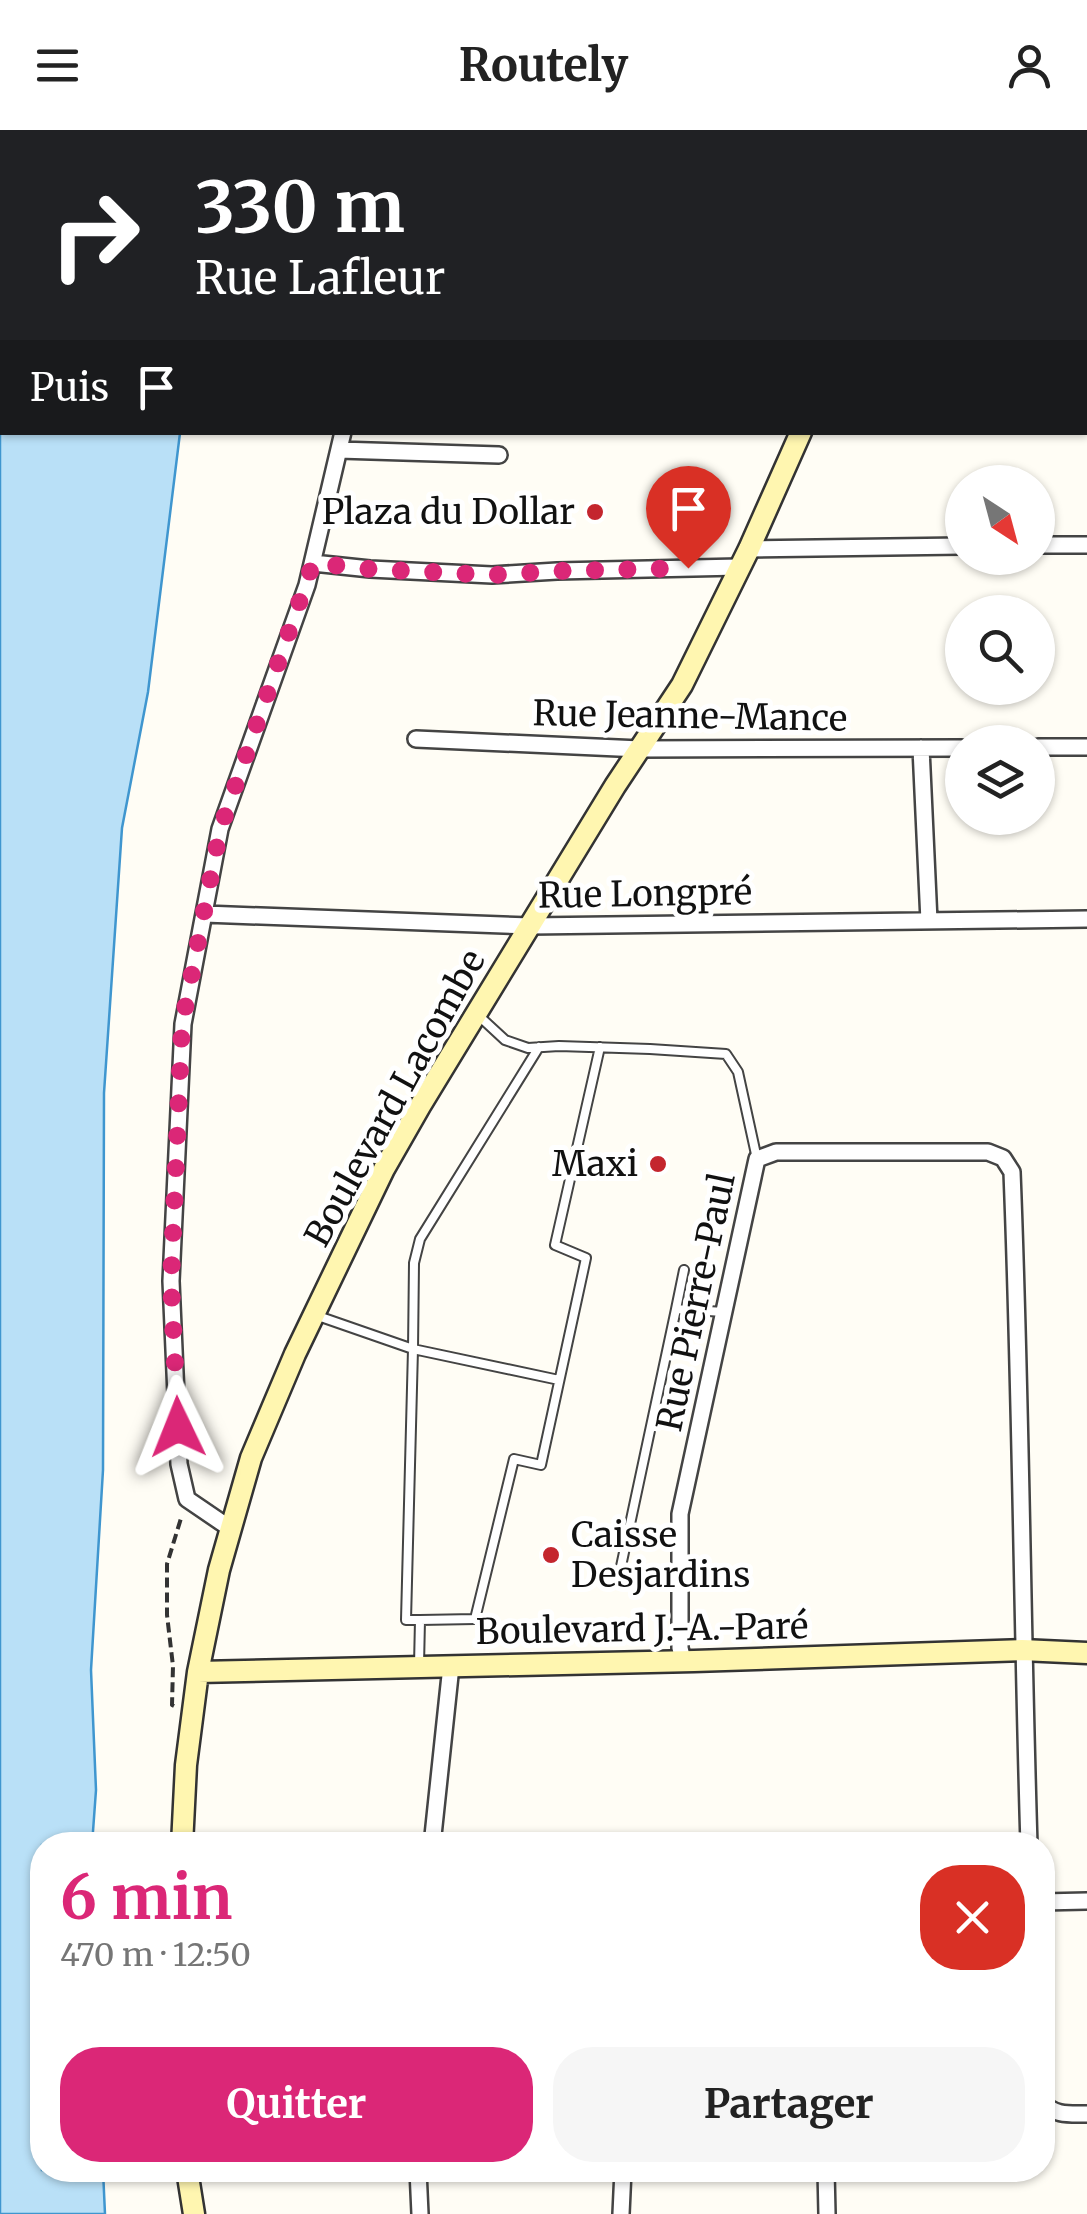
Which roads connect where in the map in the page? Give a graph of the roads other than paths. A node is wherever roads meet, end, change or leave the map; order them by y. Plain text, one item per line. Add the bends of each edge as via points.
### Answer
1 (342, 435) edge
2 (800, 435) edge
3 (340, 450) junction
4 (499, 455) dead end
5 (1087, 544) edge
6 (1055, 545) edge
7 (945, 547) edge
8 (744, 558) junction
9 (313, 563) junction
10 (416, 739) dead end
11 (1055, 747) edge
12 (1087, 747) edge
13 (640, 748) junction
14 (922, 748) junction
15 (945, 748) edge
16 (205, 914) junction
17 (1087, 919) edge
18 (929, 921) junction
19 (530, 926) junction
20 (476, 1014) junction
21 (539, 1047) junction
22 (600, 1047) junction
23 (757, 1159) junction
24 (684, 1270) dead end
25 (676, 1308) junction
26 (724, 1312) junction
27 (313, 1314) junction
28 (413, 1349) junction
29 (559, 1380) junction
30 (231, 1529) junction
31 (680, 1581) junction
32 (420, 1620) junction
33 (1022, 1650) junction
34 (1087, 1653) edge
35 (683, 1660) junction
36 (451, 1666) junction
37 (418, 1667) junction
38 (198, 1672) junction
39 (183, 1832) edge
40 (433, 1832) edge
41 (1029, 1832) edge
42 (1087, 1901) edge
43 (1055, 1902) edge
44 (1055, 2112) edge
45 (1087, 2114) edge
46 (189, 2182) edge
47 (419, 2182) edge
48 (622, 2182) edge
49 (827, 2182) edge
50 (194, 2214) edge
51 (420, 2214) edge
52 (621, 2214) edge
53 (828, 2214) edge

1 - 3 street
2 - 8 main road, Boulevard Lacombe
3 - 4 street
3 - 9 street
5 - 6 street
7 - 8 street
8 - 9 street via 492,575
8 - 13 main road, Boulevard Lacombe via 682,685
9 - 16 street via 220,830
10 - 13 street, Rue Jeanne-Mance
11 - 12 street
13 - 14 street, Rue Jeanne-Mance
13 - 19 main road, Boulevard Lacombe
14 - 15 street, Rue Jeanne-Mance
14 - 18 street
16 - 19 street, Rue Longpré
16 - 30 street via 182,1024 171,1281 179,1464 187,1499
17 - 18 street, Rue Longpré
18 - 19 street, Rue Longpré
19 - 20 main road, Boulevard Lacombe
20 - 21 lane via 506,1040
20 - 27 main road, Boulevard Lacombe via 384,1169
21 - 22 lane
21 - 28 lane via 420,1239
22 - 23 lane via 726,1054 738,1072
22 - 29 lane via 555,1245 586,1258
23 - 26 street, Rue Pierre-Paul
23 - 33 street, Rue Pierre-Paul via 776,1152 988,1152 1012,1172
24 - 25 lane
25 - 26 lane
25 - 31 lane via 620,1570
26 - 31 street, Rue Pierre-Paul via 680,1514
27 - 28 lane
27 - 30 main road, Boulevard Lacombe via 250,1458
28 - 29 lane
28 - 32 lane via 406,1620
29 - 32 lane via 541,1465 514,1459 475,1619
30 - 38 main road, Boulevard Lacombe
31 - 35 street, Rue Pierre-Paul
32 - 37 lane
33 - 34 main road, Boulevard J.-A.-Paré
33 - 35 main road, Boulevard J.-A.-Paré
33 - 41 street, Rue Pierre-Paul
35 - 36 main road, Boulevard J.-A.-Paré
36 - 37 main road, Boulevard J.-A.-Paré
36 - 40 street
37 - 38 main road, Boulevard J.-A.-Paré
38 - 39 main road, Boulevard Lacombe
42 - 43 street
44 - 45 street
46 - 50 main road
47 - 51 street
48 - 52 street
49 - 53 street

